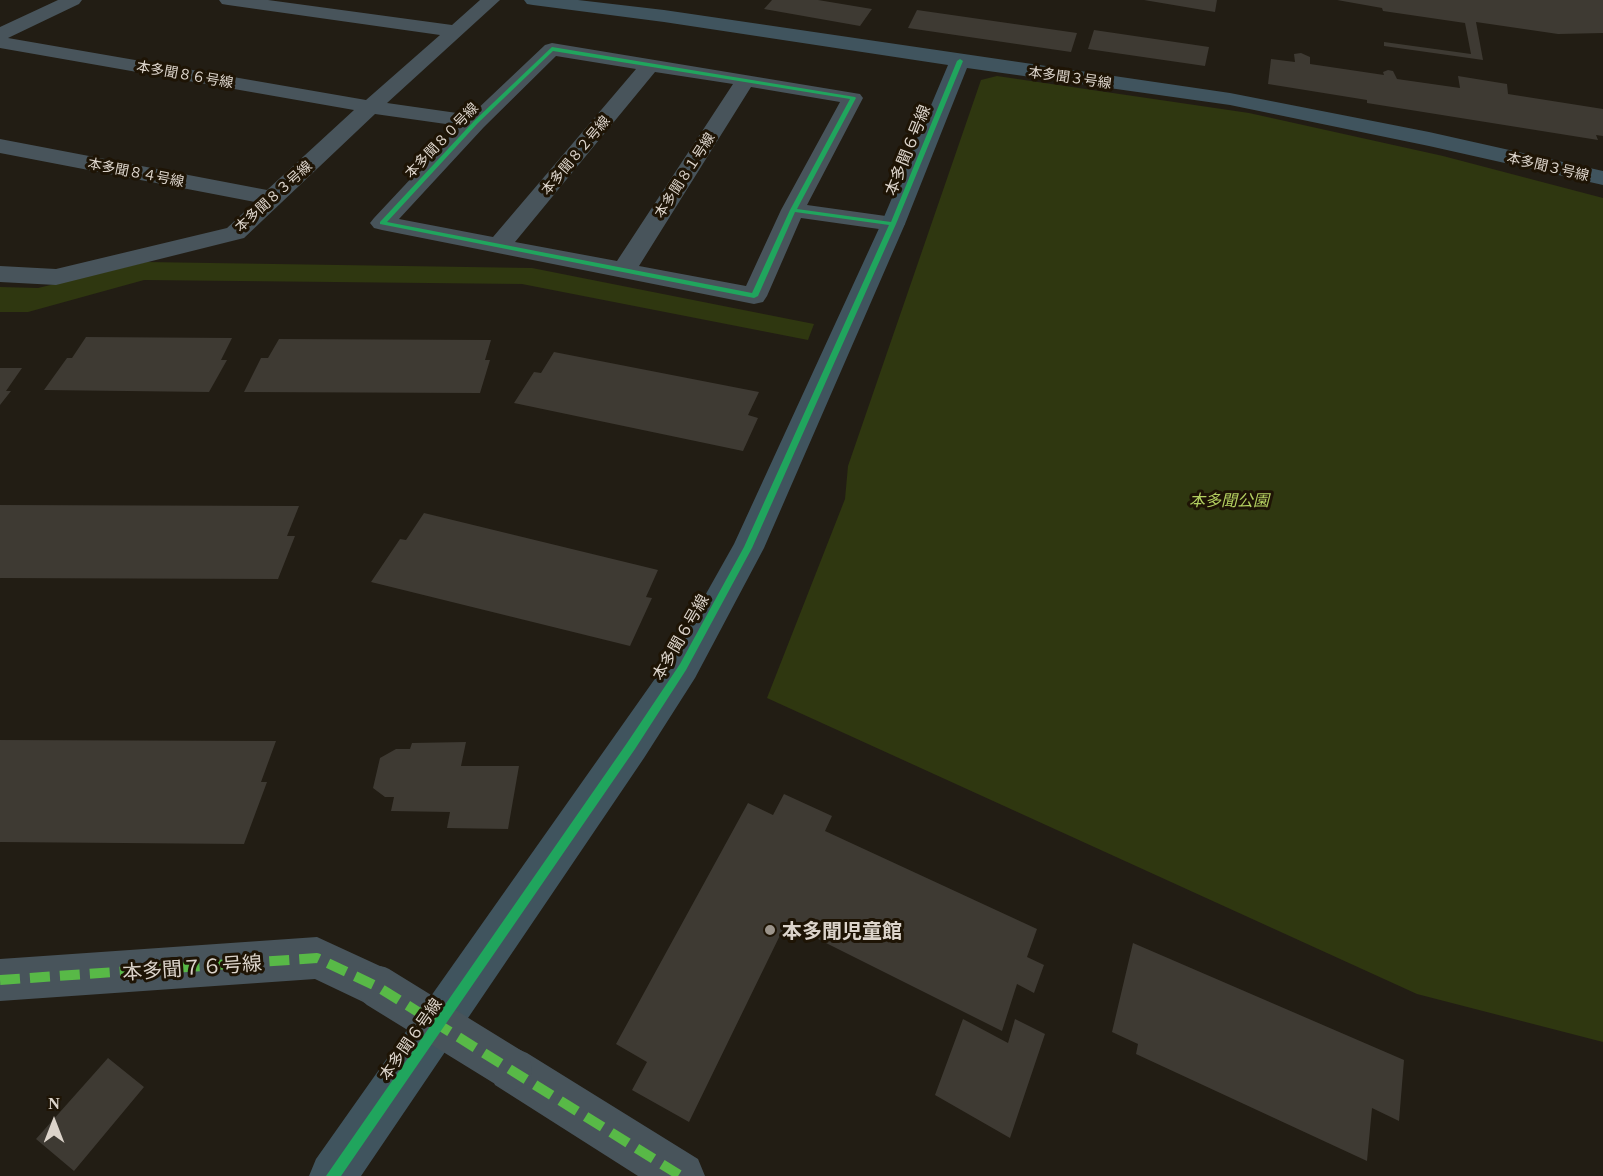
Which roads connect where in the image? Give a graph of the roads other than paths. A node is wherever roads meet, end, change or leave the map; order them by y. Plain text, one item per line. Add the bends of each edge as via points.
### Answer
1 (73, 0) edge
2 (228, 0) edge
3 (490, 0) edge
4 (533, 0) edge
5 (454, 31) junction
6 (0, 34) edge
7 (0, 42) edge
8 (960, 61) junction
9 (650, 65) junction
10 (744, 81) junction
11 (370, 107) junction
12 (476, 122) junction
13 (0, 146) edge
14 (1603, 178) edge
15 (272, 198) junction
16 (794, 210) junction
17 (893, 224) junction
18 (499, 246) junction
19 (624, 270) junction
20 (0, 274) edge
21 (0, 980) edge
22 (333, 1176) edge
23 (681, 1176) edge

1 - 6 street
2 - 5 street
3 - 5 street, 本多聞８３号線
4 - 8 street, 本多聞３号線
5 - 11 street, 本多聞８３号線
7 - 11 street, 本多聞８６号線
8 - 14 street, 本多聞３号線 via 1230,99
8 - 17 street, 本多聞６号線
9 - 10 street, 本多聞８０号線
9 - 12 street, 本多聞８０号線 via 552,49
9 - 18 street, 本多聞８２号線
10 - 16 street, 本多聞８０号線 via 853,98
10 - 19 street, 本多聞８１号線
11 - 12 street, 本多聞８６号線
11 - 15 street, 本多聞８３号線
12 - 18 street, 本多聞８０号線 via 382,223
13 - 15 street, 本多聞８４号線
15 - 20 street, 本多聞８３号線 via 235,233 56,277
16 - 17 street
16 - 19 street, 本多聞８０号線 via 754,296
17 - 22 street, 本多聞６号線 via 748,548 683,667
18 - 19 street, 本多聞８０号線
21 - 23 street, 本多聞７６号線, bridge via 317,958 378,987

